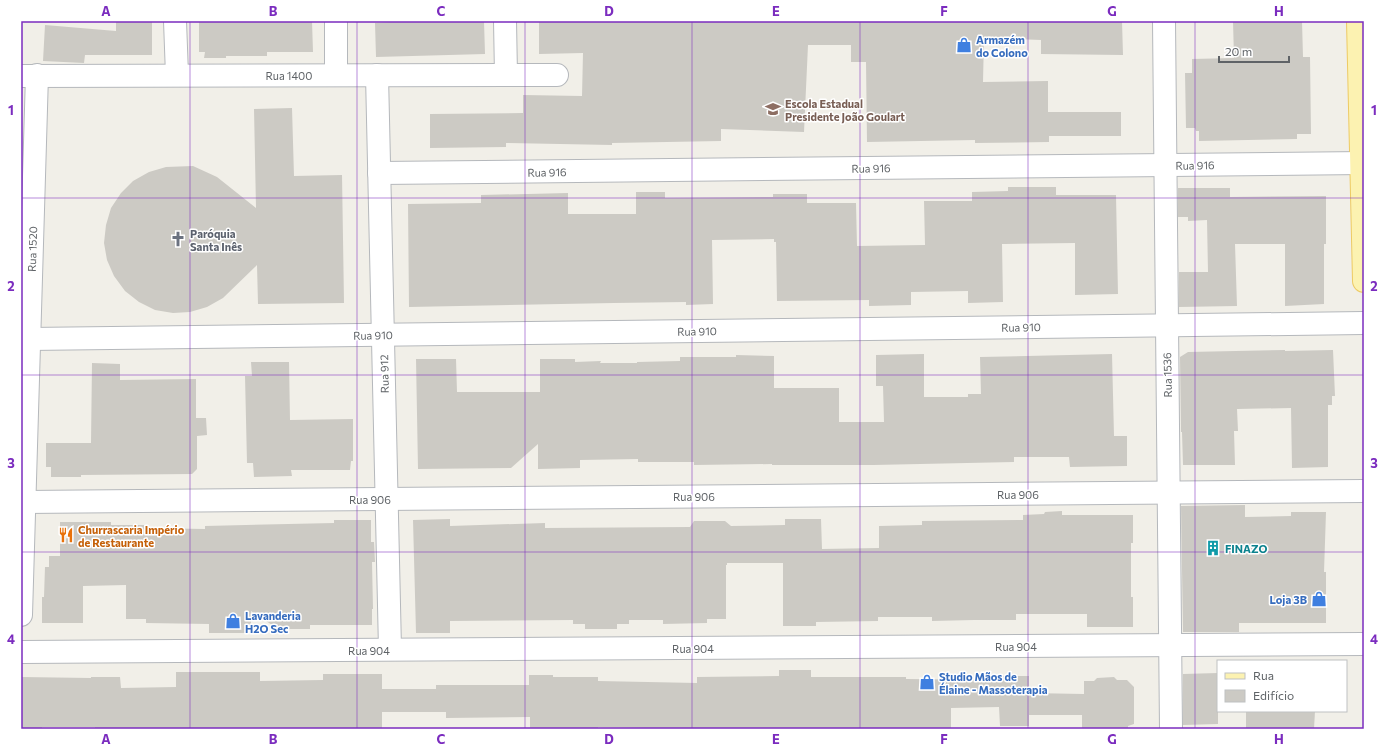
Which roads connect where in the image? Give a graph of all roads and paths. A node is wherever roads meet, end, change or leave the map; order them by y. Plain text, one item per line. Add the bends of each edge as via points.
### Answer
1 (175, 21) edge
2 (336, 21) edge
3 (505, 21) edge
4 (1164, 21) edge
5 (1358, 21) edge
6 (177, 75) junction
7 (336, 75) junction
8 (377, 75) junction
9 (506, 75) junction
10 (556, 75) dead end
11 (29, 76) edge
12 (1362, 163) edge
13 (1165, 165) junction
14 (379, 174) junction
15 (1364, 281) edge
16 (1364, 323) edge
17 (1167, 325) junction
18 (383, 335) junction
19 (29, 339) junction
20 (24, 437) edge
21 (1364, 491) edge
22 (1168, 492) junction
23 (387, 499) junction
24 (24, 502) junction
25 (21, 615) edge
26 (1364, 644) edge
27 (1170, 645) junction
28 (390, 649) junction
29 (21, 652) edge
30 (1170, 729) edge

1 - 6 street
2 - 7 street
3 - 9 street
4 - 13 street, Rua 1536
5 - 12 main road
6 - 7 street, Rua 1400
6 - 11 street, Rua 1400
7 - 8 street, Rua 1400
8 - 9 street, Rua 1400
8 - 14 street, Rua 912
9 - 10 street, Rua 1400
11 - 19 street, Rua 1520
12 - 13 street, Rua 916
12 - 15 main road
13 - 14 street, Rua 916
13 - 17 street, Rua 1536
14 - 18 street, Rua 912
16 - 17 street, Rua 910
17 - 18 street, Rua 910
17 - 22 street, Rua 1536
18 - 19 street, Rua 910
18 - 23 street, Rua 912
19 - 20 street, Rua 1520
20 - 24 street, Rua 1520
21 - 22 street, Rua 906
22 - 23 street, Rua 906
22 - 27 street, Rua 1536
23 - 24 street, Rua 906
23 - 28 street, Rua 912
24 - 25 street, Rua 1520
26 - 27 street, Rua 904
27 - 28 street, Rua 904
27 - 30 street, Rua 1536
28 - 29 street, Rua 904

